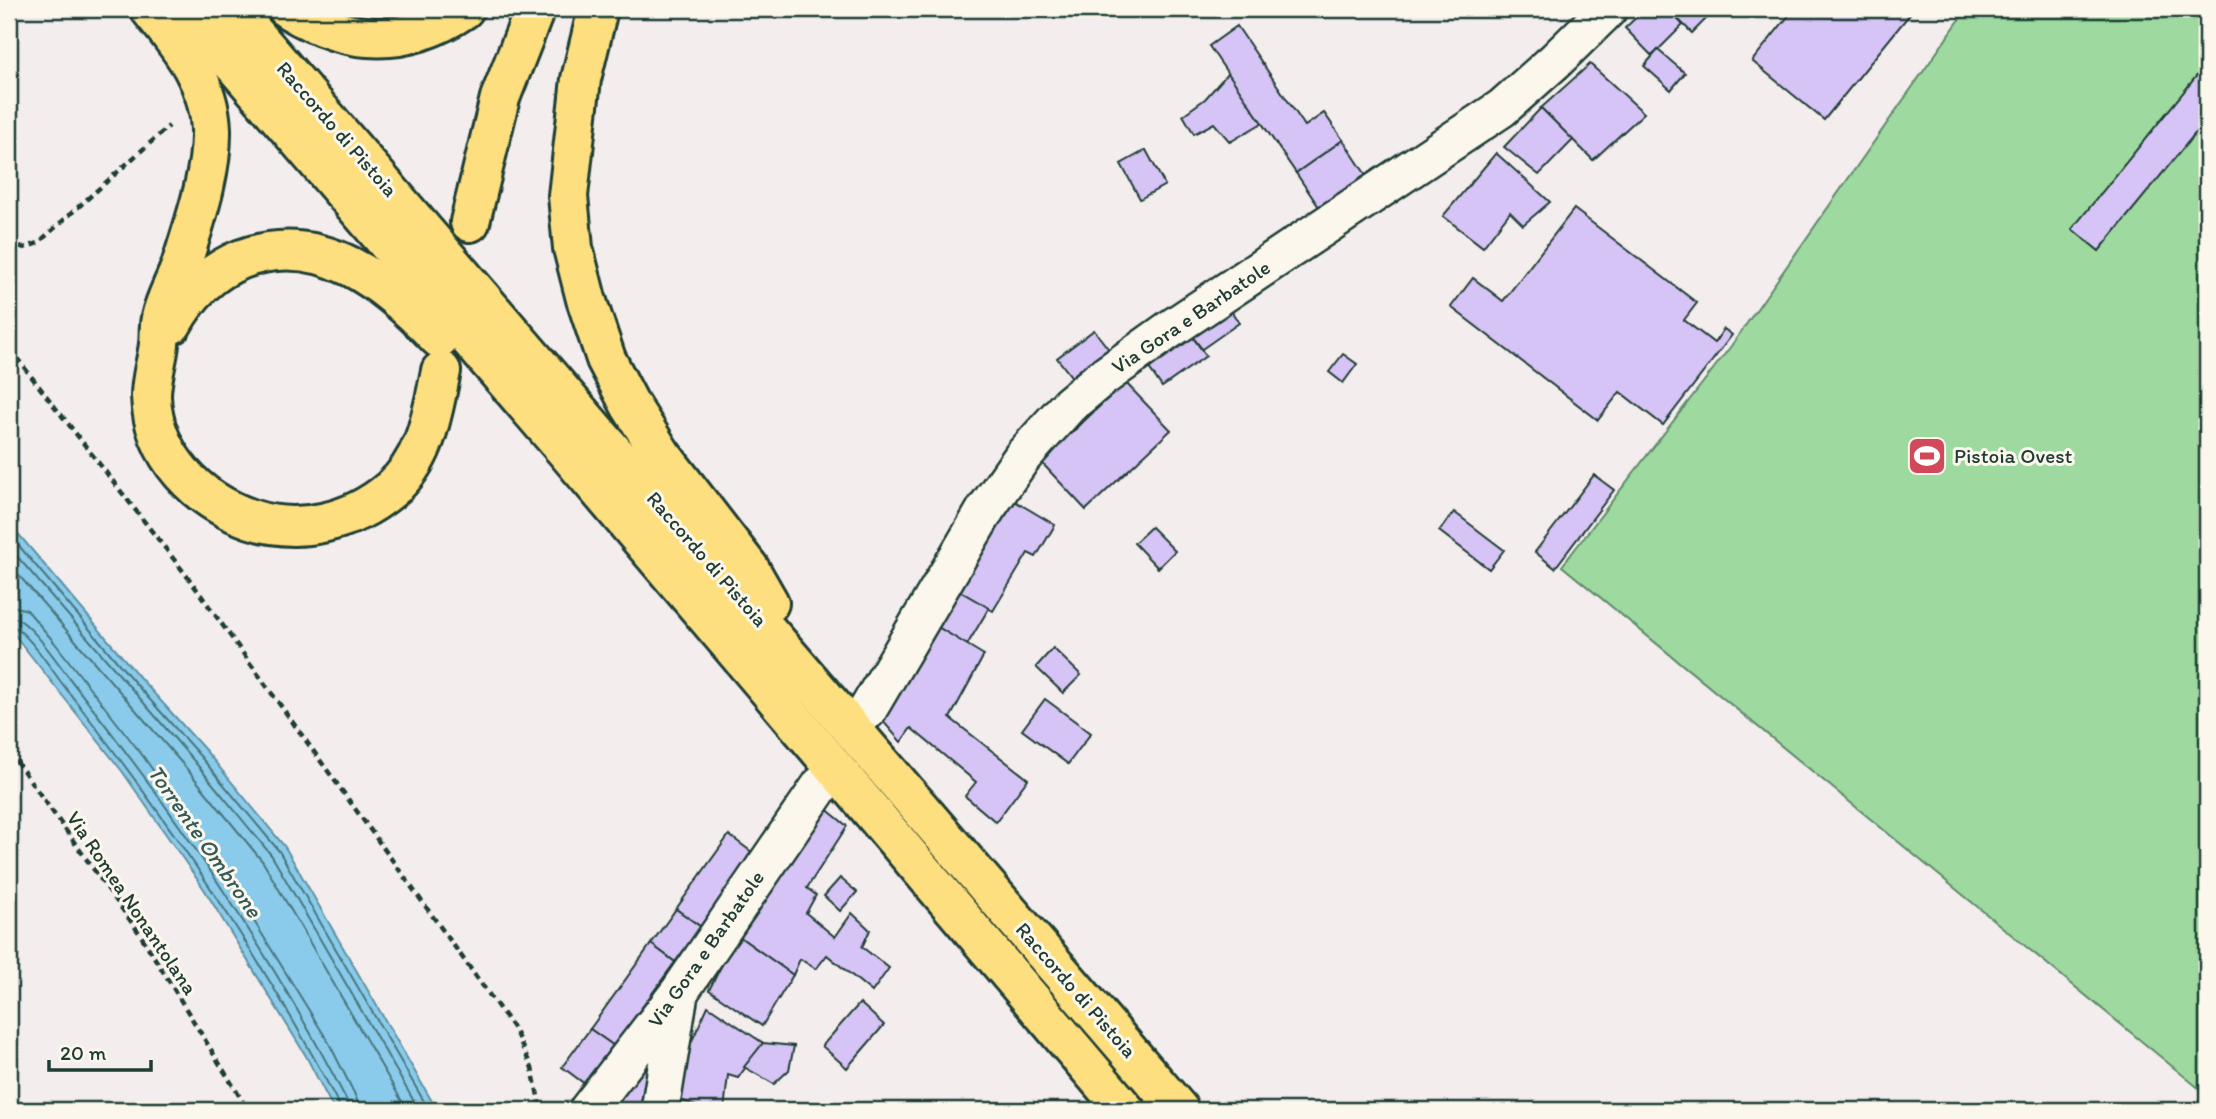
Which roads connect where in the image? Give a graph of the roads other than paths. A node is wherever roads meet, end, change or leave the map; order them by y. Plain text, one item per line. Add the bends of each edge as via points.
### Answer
1 (150, 9) edge
2 (186, 9) edge
3 (233, 9) edge
4 (288, 9) edge
5 (464, 9) edge
6 (535, 9) edge
7 (598, 9) edge
8 (1608, 9) edge
9 (470, 222) dead end
10 (159, 347) junction
11 (441, 371) dead end
12 (566, 451) junction
13 (783, 648) junction
14 (867, 712) dead end
15 (821, 785) dead end
16 (680, 991) junction
17 (593, 1103) edge
18 (660, 1110) edge
19 (1125, 1110) edge
20 (1179, 1110) edge

1 - 10 highway via 191,63 204,92 211,129 204,182 161,318
2 - 12 highway, Raccordo di Pistoia
3 - 13 highway, Raccordo di Pistoia
4 - 5 highway via 328,30 390,38 428,29
6 - 9 highway via 500,98
7 - 13 highway via 581,79 568,196 573,248 586,299 606,359 630,405 749,568 764,592
8 - 14 street, Via Gora e Barbatole via 1502,107 1169,330 1069,405 1023,456 986,509
10 - 11 highway via 151,396 154,425 173,465 193,485 238,514 292,526 354,514 406,474 422,448
10 - 12 highway via 190,296 231,263 267,251 316,254 357,269 385,288 497,395
12 - 19 highway, Raccordo di Pistoia
13 - 20 highway, Raccordo di Pistoia
15 - 16 street, Via Gora e Barbatole
16 - 17 street, Via Gora e Barbatole
16 - 18 street

